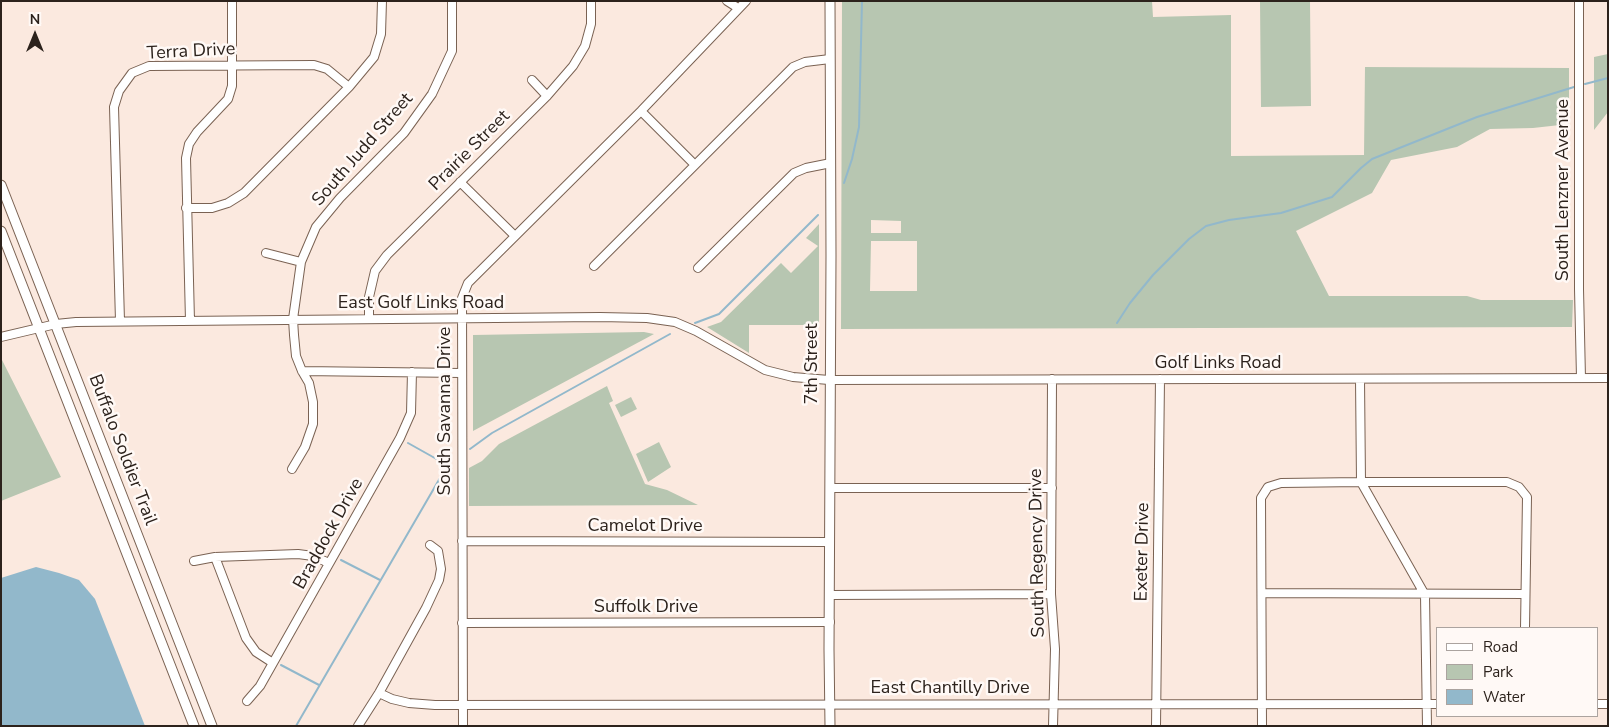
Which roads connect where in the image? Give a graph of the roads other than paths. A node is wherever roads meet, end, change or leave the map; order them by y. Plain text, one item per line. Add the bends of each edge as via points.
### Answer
1 (232, 1) edge
2 (382, 1) edge
3 (452, 1) edge
4 (591, 1) edge
5 (727, 1) edge
6 (746, 1) edge
7 (830, 1) edge
8 (1579, 1) edge
9 (738, 8) junction
10 (830, 60) junction
11 (232, 64) junction
12 (532, 80) dead end
13 (349, 87) junction
14 (547, 96) junction
15 (641, 111) junction
16 (831, 163) junction
17 (694, 164) junction
18 (460, 182) junction
19 (1, 185) edge
20 (186, 208) junction
21 (1, 231) edge
22 (514, 236) junction
23 (266, 253) dead end
24 (301, 262) junction
25 (594, 266) dead end
26 (698, 268) dead end
27 (369, 319) junction
28 (461, 319) junction
29 (293, 320) junction
30 (120, 321) junction
31 (190, 321) junction
32 (56, 324) junction
33 (39, 328) junction
34 (1, 337) edge
35 (302, 371) junction
36 (412, 372) junction
37 (461, 373) junction
38 (1581, 378) junction
39 (1608, 378) edge
40 (1052, 379) junction
41 (1160, 379) junction
42 (1360, 379) junction
43 (829, 380) junction
44 (292, 469) dead end
45 (1361, 482) junction
46 (830, 488) junction
47 (1052, 488) junction
48 (462, 541) junction
49 (829, 542) junction
50 (430, 544) dead end
51 (215, 557) junction
52 (194, 561) dead end
53 (330, 563) junction
54 (1262, 593) junction
55 (1051, 594) junction
56 (1425, 594) junction
57 (1525, 594) junction
58 (830, 595) junction
59 (830, 622) junction
60 (462, 623) junction
61 (1525, 627) edge
62 (273, 663) junction
63 (379, 693) junction
64 (247, 701) dead end
65 (463, 704) junction
66 (829, 704) junction
67 (1054, 704) junction
68 (1157, 704) junction
69 (1262, 704) junction
70 (1426, 704) junction
71 (1436, 704) edge
72 (194, 726) edge
73 (212, 726) edge
74 (358, 726) edge
75 (463, 726) edge
76 (830, 726) edge
77 (1053, 726) edge
78 (1156, 726) edge
79 (1262, 726) edge
80 (1427, 726) edge

1 - 11 street
2 - 13 street via 381,34 374,57
3 - 24 street, South Judd Street via 452,51 432,94 404,133 316,227
4 - 14 street, Prairie Street via 591,24 585,46 573,66
5 - 9 street
6 - 9 street, South Savanna Drive
7 - 10 main road, 7th Street
8 - 38 street, South Lenzner Avenue
9 - 15 street, South Savanna Drive
10 - 16 main road, 7th Street
10 - 17 street via 805,62 793,68
11 - 13 street, Terra Drive via 314,65 327,69
11 - 20 street via 228,99 189,144
11 - 30 street, Terra Drive via 149,66 132,73 119,90 114,107
12 - 14 street
13 - 20 street via 244,192 228,203 212,208
14 - 18 street, Prairie Street
15 - 17 street
15 - 22 street, South Savanna Drive
16 - 26 street via 794,173
16 - 43 main road, 7th Street
17 - 25 street
18 - 22 street
18 - 27 street, Prairie Street via 386,254 376,271 369,297
19 - 32 main road, Buffalo Soldier Trail
20 - 31 street
21 - 33 main road, Buffalo Soldier Trail
22 - 28 street, South Savanna Drive via 468,283 462,298
23 - 24 street
24 - 29 street, South Judd Street
27 - 28 street, East Golf Links Road
27 - 29 street, East Golf Links Road
28 - 37 street, South Savanna Drive
28 - 43 street, East Golf Links Road via 600,317 675,322 765,370 793,377
29 - 31 street, East Golf Links Road
29 - 35 street, South Judd Street via 296,356
30 - 31 street, East Golf Links Road
30 - 32 street, East Golf Links Road
32 - 33 street, East Golf Links Road
32 - 73 main road, Buffalo Soldier Trail
33 - 34 street, East Golf Links Road
33 - 72 main road, Buffalo Soldier Trail
35 - 36 street
35 - 44 street, South Judd Street via 309,383 313,402 313,424
36 - 37 street
36 - 53 street, Braddock Drive via 412,403 407,423
37 - 48 street, South Savanna Drive
38 - 39 street, Golf Links Road
38 - 42 street, Golf Links Road
40 - 41 street, Golf Links Road
40 - 43 street, Golf Links Road
40 - 47 street, South Regency Drive
41 - 42 street, Golf Links Road
41 - 68 street, Exeter Drive
42 - 45 street
43 - 46 main road, 7th Street
45 - 54 street via 1281,483 1268,487 1261,498
45 - 56 street
45 - 57 street via 1507,482 1519,487 1527,497
46 - 47 street
46 - 49 main road, 7th Street
47 - 55 street, South Regency Drive
48 - 49 street, Camelot Drive
48 - 60 street, South Savanna Drive
49 - 58 main road, 7th Street
50 - 63 street via 438,552 439,580
51 - 52 street
51 - 53 street via 298,554
51 - 62 street via 246,638 256,652
53 - 62 street, Braddock Drive
54 - 56 street
54 - 69 street
55 - 58 street
55 - 67 street, South Regency Drive
56 - 57 street
56 - 70 street
57 - 61 street
58 - 59 main road, 7th Street
59 - 60 street, Suffolk Drive
59 - 66 main road, 7th Street
60 - 65 street, South Savanna Drive
62 - 64 street, Braddock Drive
63 - 65 street, East Chantilly Drive via 409,704
63 - 74 street
65 - 66 street, East Chantilly Drive
65 - 75 street, South Savanna Drive
66 - 67 street, East Chantilly Drive
66 - 76 main road, 7th Street
67 - 68 street, East Chantilly Drive
67 - 77 street, South Regency Drive
68 - 69 street, East Chantilly Drive
68 - 78 street, Exeter Drive
69 - 70 street, East Chantilly Drive
69 - 79 street
70 - 71 street, East Chantilly Drive
70 - 80 street

